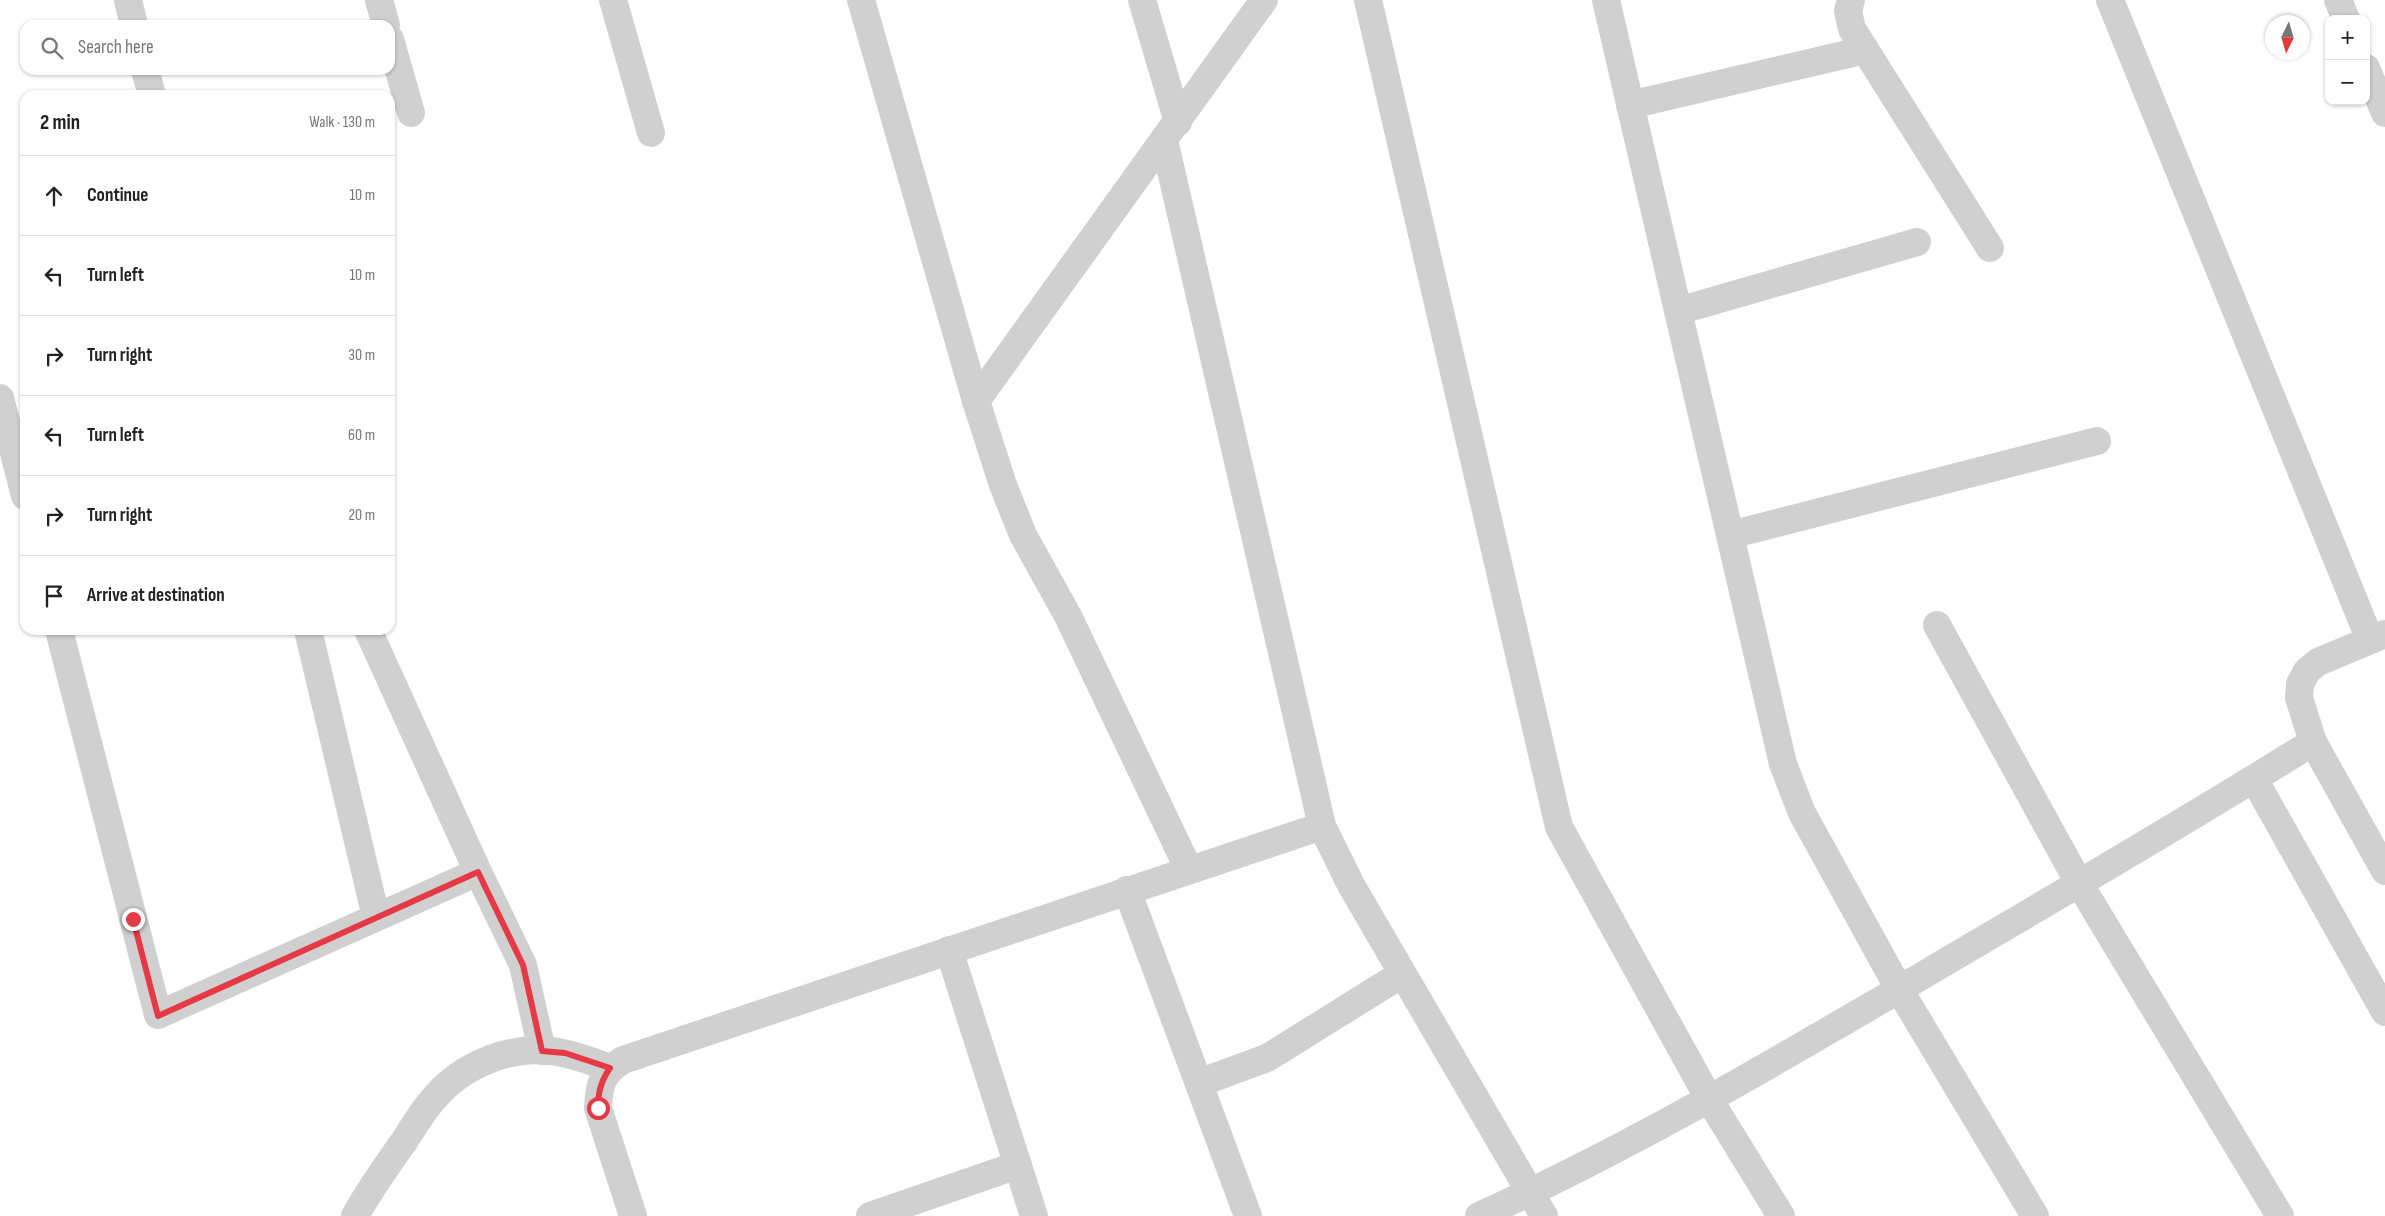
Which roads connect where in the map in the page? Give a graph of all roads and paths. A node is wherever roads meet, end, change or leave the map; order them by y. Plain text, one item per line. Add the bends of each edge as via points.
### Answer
1 (128, 0) edge
2 (379, 0) edge
3 (613, 0) edge
4 (862, 0) edge
5 (1142, 0) edge
6 (1264, 0) edge
7 (1368, 0) edge
8 (1606, 0) edge
9 (1851, 0) edge
10 (2110, 0) edge
11 (2338, 0) edge
12 (2344, 15) edge
13 (133, 20) edge
14 (385, 20) edge
15 (1865, 50) junction
16 (395, 57) edge
17 (147, 75) edge
18 (2370, 77) edge
19 (151, 90) edge
20 (1630, 105) junction
21 (411, 113) dead end
22 (2385, 113) edge
23 (1171, 131) junction
24 (651, 133) dead end
25 (1917, 242) dead end
26 (1990, 248) dead end
27 (1678, 311) junction
28 (0, 398) edge
29 (976, 401) junction
30 (2097, 441) dead end
31 (20, 476) edge
32 (1730, 535) junction
33 (1937, 625) dead end
34 (60, 635) edge
35 (309, 635) edge
36 (370, 635) edge
37 (2378, 637) edge
38 (2313, 742) junction
39 (2254, 779) junction
40 (1322, 826) junction
41 (1189, 870) junction
42 (2385, 871) edge
43 (478, 872) junction
44 (2079, 883) junction
45 (1127, 890) junction
46 (376, 917) junction
47 (948, 950) junction
48 (1402, 974) junction
49 (1899, 989) junction
50 (2385, 1012) edge
51 (542, 1051) junction
52 (610, 1068) junction
53 (1199, 1083) junction
54 (1709, 1099) junction
55 (1018, 1165) junction
56 (1530, 1193) junction
57 (355, 1216) edge
58 (633, 1216) edge
59 (870, 1216) edge
60 (1034, 1216) edge
61 (1248, 1216) edge
62 (1479, 1216) edge
63 (1544, 1216) edge
64 (1781, 1216) edge
65 (2035, 1216) edge
66 (2280, 1216) edge

1 - 13 street
2 - 14 street
3 - 24 street
4 - 29 street
5 - 23 street
6 - 23 street
7 - 54 street via 1559,826
8 - 20 street
9 - 15 street via 1848,11 1852,29
10 - 37 street
11 - 12 street
15 - 20 street
15 - 26 street
16 - 21 street
17 - 19 street
18 - 22 street
20 - 27 street
23 - 29 street
23 - 40 street
25 - 27 street
27 - 32 street
28 - 31 street
29 - 41 street via 1002,485 1024,535 1068,616
30 - 32 street
32 - 49 street via 1783,764 1802,813
33 - 44 street
34 - 46 street via 158,1016
35 - 46 street
36 - 43 street
37 - 38 street via 2318,662 2308,671 2300,684 2299,698
38 - 39 street
38 - 42 street
39 - 44 street
39 - 50 street
40 - 41 street
40 - 48 street via 1351,885
41 - 45 street
43 - 46 street
43 - 51 street via 523,965
44 - 49 street
44 - 66 street
45 - 47 street
45 - 53 street
47 - 52 street via 623,1060
47 - 55 street
48 - 53 street via 1267,1058
48 - 56 street
49 - 54 street
49 - 65 street
51 - 52 street via 565,1053
51 - 57 street via 519,1051 488,1059 456,1078 432,1102 366,1195
52 - 58 street via 598,1092 598,1108
53 - 61 street
54 - 56 street
54 - 64 street
55 - 59 street
55 - 60 street
56 - 62 street
56 - 63 street

